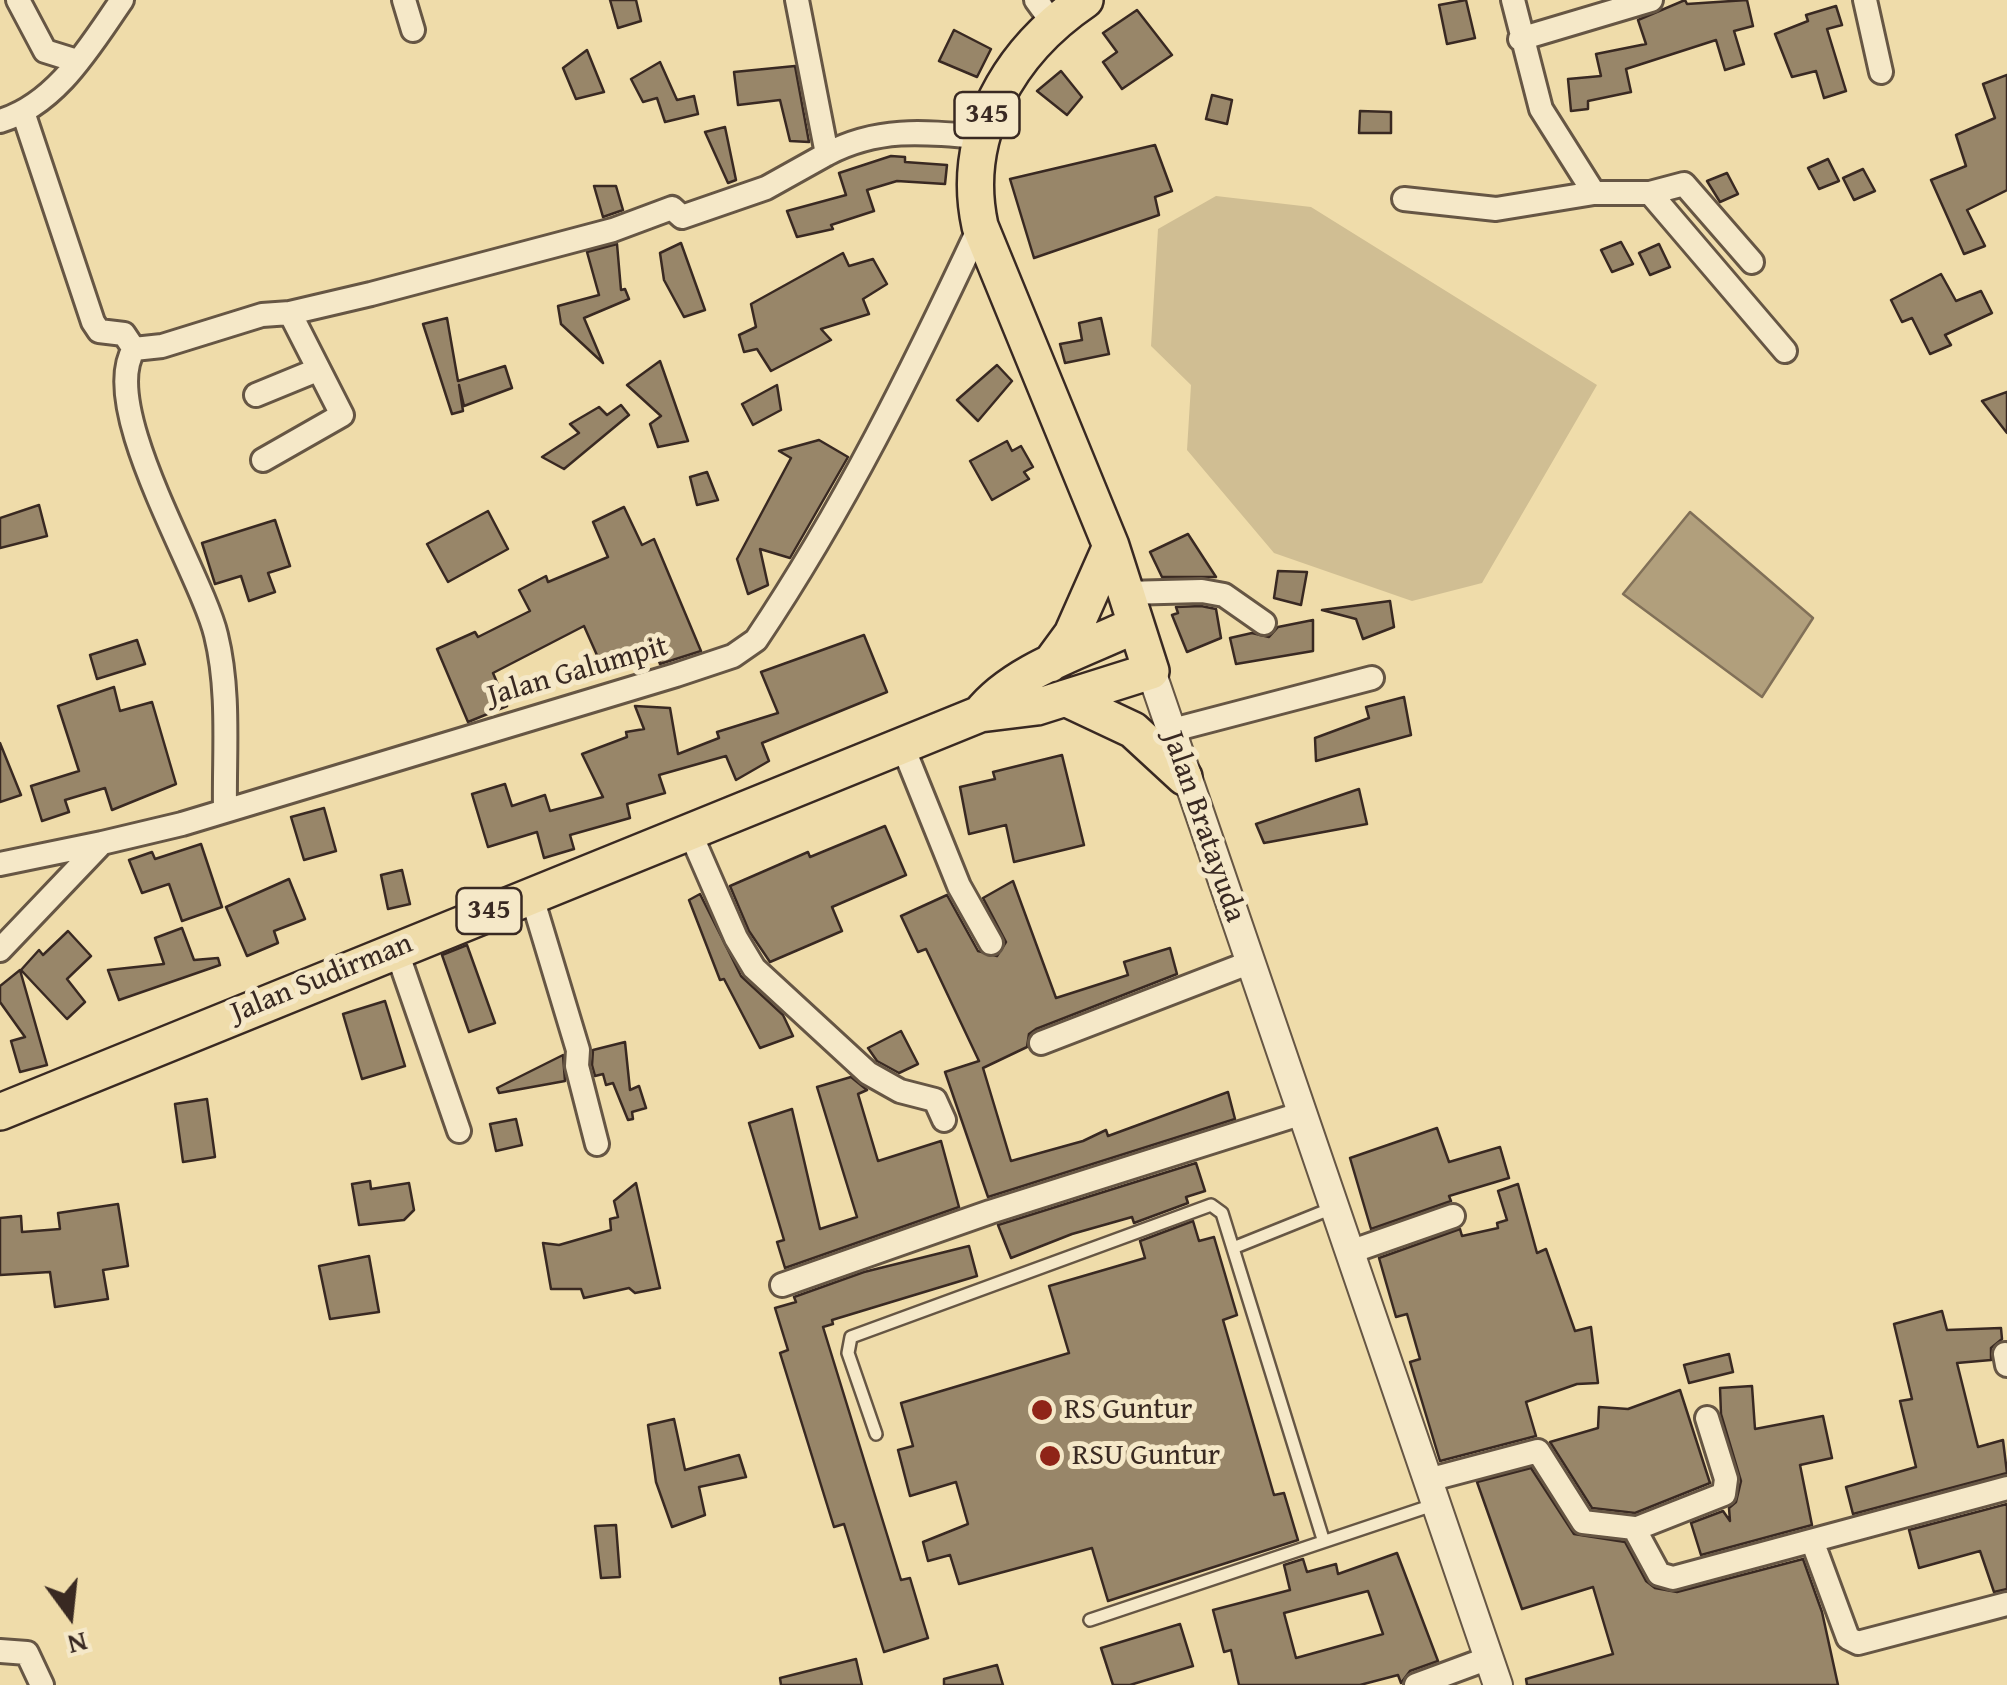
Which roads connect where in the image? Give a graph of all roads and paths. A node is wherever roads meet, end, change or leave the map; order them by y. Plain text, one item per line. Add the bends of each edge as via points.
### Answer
1 (18, 0) edge
2 (122, 0) edge
3 (404, 0) edge
4 (796, 0) edge
5 (1084, 0) edge
6 (1512, 0) edge
7 (1651, 0) edge
8 (1865, 0) edge
9 (1044, 11) edge
10 (413, 30) dead end
11 (1520, 38) junction
12 (67, 58) junction
13 (1881, 72) dead end
14 (24, 112) junction
15 (0, 121) edge
16 (980, 136) junction
17 (827, 154) junction
18 (1594, 193) junction
19 (1650, 193) junction
20 (1404, 200) dead end
21 (980, 226) junction
22 (1752, 262) dead end
23 (290, 313) junction
24 (134, 349) junction
25 (1786, 351) dead end
26 (317, 370) junction
27 (256, 394) dead end
28 (263, 460) dead end
29 (1111, 546) junction
30 (1130, 609) junction
31 (1264, 624) dead end
32 (1151, 671) junction
33 (1372, 678) dead end
34 (1057, 683) junction
35 (1169, 730) junction
36 (903, 747) junction
37 (1184, 777) junction
38 (225, 810) junction
39 (690, 830) junction
40 (102, 843) junction
41 (0, 864) edge
42 (531, 894) junction
43 (991, 942) dead end
44 (396, 949) junction
45 (0, 950) edge
46 (1250, 962) junction
47 (1041, 1043) dead end
48 (0, 1112) edge
49 (1303, 1113) junction
50 (944, 1120) dead end
51 (459, 1131) dead end
52 (597, 1144) dead end
53 (1335, 1208) junction
54 (1453, 1216) dead end
55 (1233, 1248) junction
56 (1350, 1252) junction
57 (782, 1285) dead end
58 (1707, 1418) dead end
59 (876, 1434) dead end
60 (2007, 1488) edge
61 (1432, 1492) junction
62 (1635, 1529) junction
63 (1323, 1539) junction
64 (1813, 1543) junction
65 (2007, 1604) edge
66 (1090, 1620) dead end
67 (0, 1652) edge
68 (1494, 1672) edge
69 (42, 1685) edge
70 (1416, 1685) edge

1 - 12 street via 33,36
2 - 12 street
3 - 10 street
4 - 17 street
5 - 9 main road, Jalan Bratayuda / 345
6 - 11 street
7 - 11 street
8 - 13 street
9 - 16 main road, Jalan Bratayuda / 345
11 - 18 street via 1541,109
12 - 14 street via 56,88
14 - 15 street
14 - 24 street via 93,322 100,332 119,331
16 - 17 street via 893,132
16 - 21 main road, Jalan Bratayuda / 345 via 974,179
17 - 23 street via 766,188 682,217 672,208 613,230
18 - 19 street
18 - 20 street via 1496,210
19 - 22 street via 1684,184
19 - 25 street
21 - 29 main road, Jalan Bratayuda / 345
21 - 38 street, Jalan Galumpit via 852,487 756,640 733,656 676,675
23 - 24 street via 262,314
23 - 26 street
24 - 38 street via 125,380 142,447 160,508 216,636 226,723
26 - 27 street
26 - 28 street via 342,415
29 - 30 main road, Jalan Bratayuda / 345
29 - 34 main road, 345
30 - 31 street via 1202,591 1224,595
30 - 32 main road, Jalan Bratayuda / 345
30 - 34 main road, 345
32 - 34 main road, 345
32 - 35 street, Jalan Bratayuda
33 - 35 street
34 - 36 main road, Jalan Sudirman / 345 via 1002,693 980,714
34 - 37 main road via 1133,730
35 - 37 street, Jalan Bratayuda
36 - 39 main road, Jalan Sudirman / 345
36 - 43 street via 958,886
37 - 46 street, Jalan Bratayuda
38 - 40 street, Jalan Galumpit
39 - 42 main road, Jalan Sudirman / 345
39 - 50 street via 754,968 868,1073 935,1100
40 - 41 street, Jalan Galumpit
40 - 45 street
42 - 44 main road, Jalan Sudirman / 345
42 - 52 street via 578,1050
44 - 48 main road, Jalan Sudirman / 345
44 - 51 street
46 - 47 street
46 - 49 street, Jalan Bratayuda
49 - 53 street, Jalan Bratayuda
49 - 57 street
53 - 55 lane
53 - 56 street, Jalan Bratayuda
54 - 56 street
55 - 59 lane via 1222,1213 1211,1205 865,1329 851,1338 848,1352
55 - 63 lane
56 - 61 street, Jalan Bratayuda
58 - 62 street via 1726,1480 1724,1494
60 - 64 street
61 - 62 street via 1538,1451 1584,1522
61 - 63 lane
61 - 68 street, Jalan Bratayuda
62 - 64 street via 1666,1578
63 - 66 lane
64 - 65 street via 1848,1638 1858,1643
67 - 69 street via 27,1653
68 - 70 street

